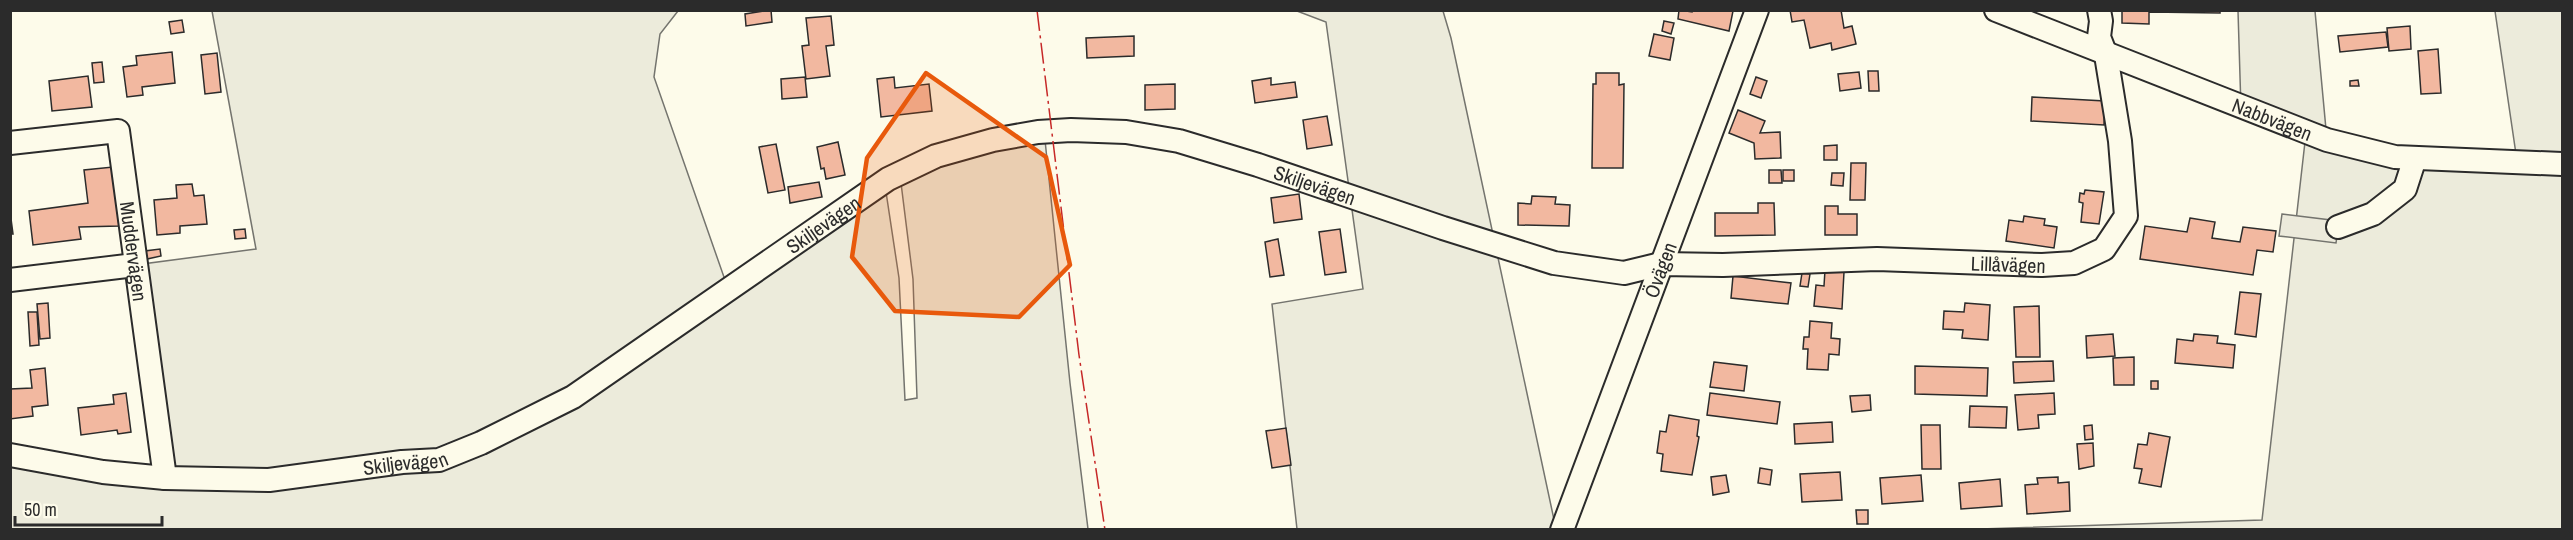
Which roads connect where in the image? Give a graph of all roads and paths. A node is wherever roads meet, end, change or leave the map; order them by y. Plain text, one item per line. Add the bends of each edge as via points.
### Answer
1 (1757, 10) edge
2 (1996, 10) edge
3 (2100, 10) edge
4 (2106, 55) junction
5 (10, 143) edge
6 (2415, 158) junction
7 (2562, 164) edge
8 (2338, 227) dead end
9 (1661, 264) junction
10 (135, 265) junction
11 (10, 280) edge
12 (10, 455) edge
13 (165, 478) junction
14 (1562, 530) edge

1 - 9 street, Övägen
2 - 4 street, Nabbvägen
3 - 4 street, Lillåvägen via 2099,37
4 - 6 street, Nabbvägen via 2327,140 2395,157
4 - 9 street, Lillåvägen via 2120,141 2126,216 2104,249 2073,263 2042,265 1877,259
5 - 10 street, Muddervägen via 118,130
6 - 7 street, Nabbvägen
6 - 8 street via 2405,189 2373,214
9 - 13 street, Skiljevägen via 1624,273 1554,263 1179,141 1126,132 1038,132 936,156 888,179 573,397 460,452 439,460 269,480
9 - 14 street, Övägen
10 - 11 street
10 - 13 street, Muddervägen
12 - 13 street, Skiljevägen via 103,472

